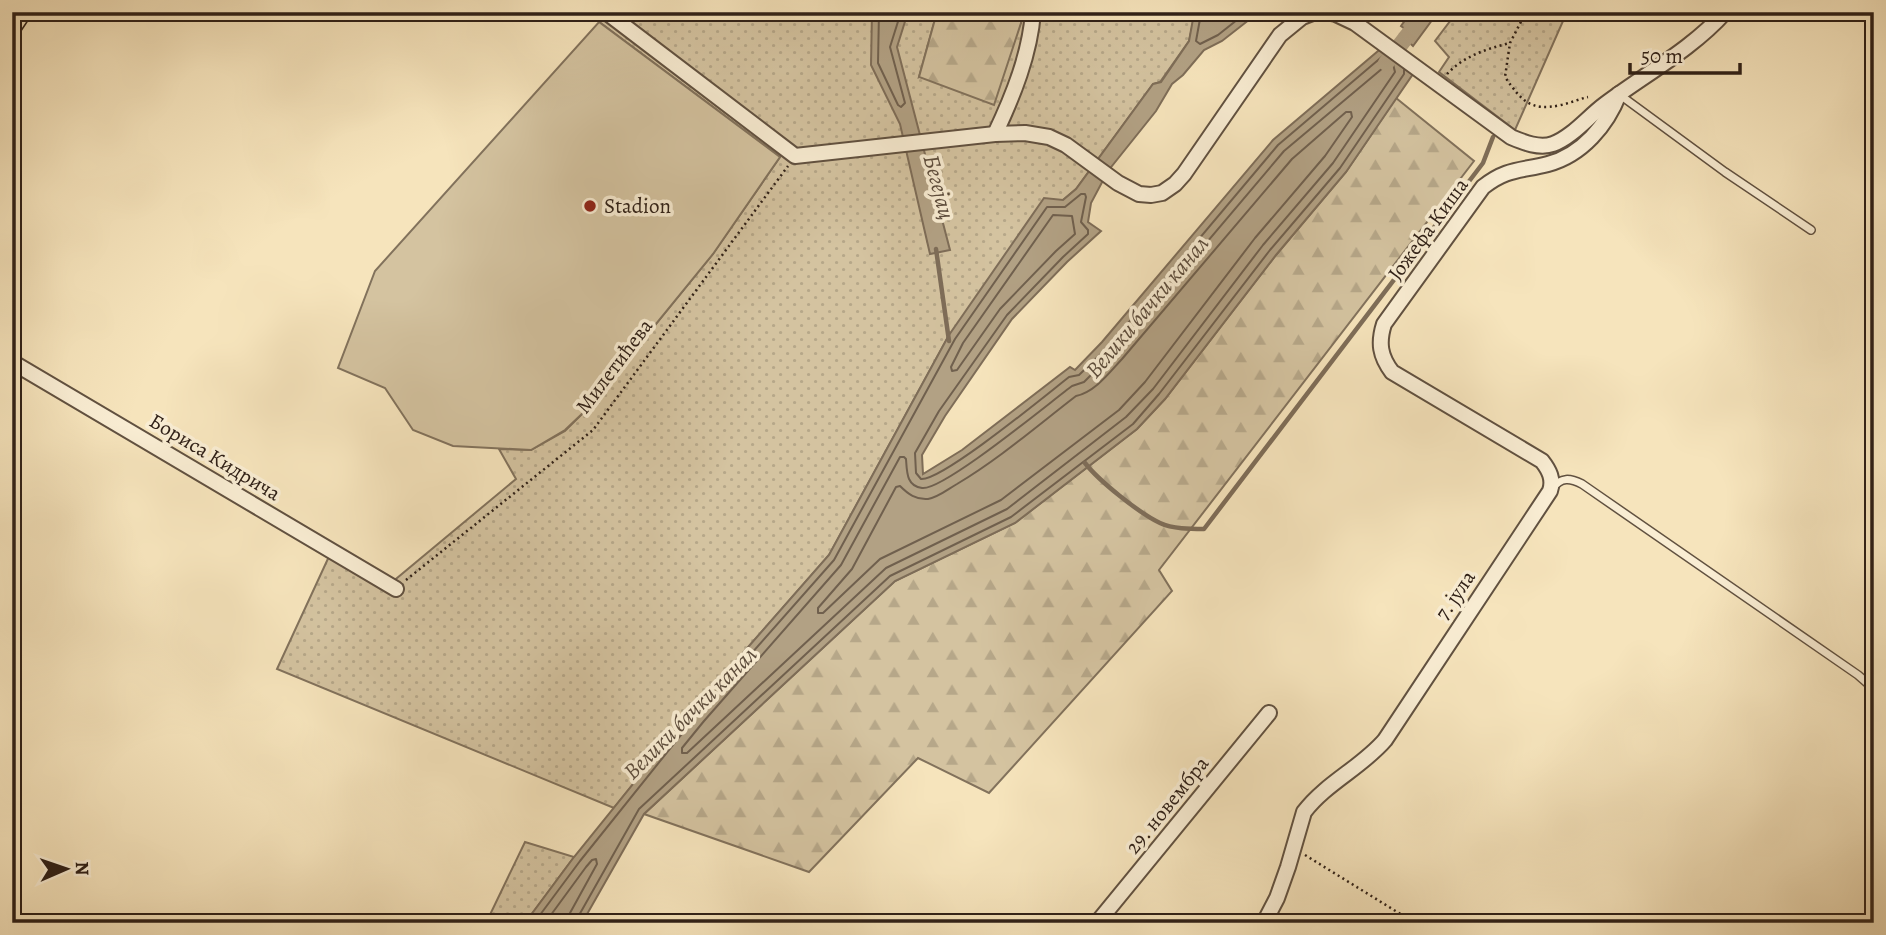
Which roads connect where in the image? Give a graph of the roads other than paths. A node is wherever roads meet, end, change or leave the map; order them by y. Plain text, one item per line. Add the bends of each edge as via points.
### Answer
1 (20, 12) edge
2 (606, 12) edge
3 (1032, 12) edge
4 (1315, 12) edge
5 (1325, 12) edge
6 (1725, 12) edge
7 (12, 24) edge
8 (1619, 94) junction
9 (995, 134) junction
10 (1811, 230) dead end
11 (12, 362) edge
12 (1550, 491) junction
13 (396, 589) road end
14 (1874, 689) edge
15 (1269, 713) dead end
16 (1097, 923) edge
17 (1264, 923) edge

1 - 7 main road
2 - 9 street via 795,156
3 - 9 street via 1021,72
4 - 9 street via 1280,35 1184,174 1162,193 1135,193 1049,137
5 - 8 street, Јожефа Киша via 1355,23 1522,142 1544,146 1561,140
6 - 8 street, Јожефа Киша via 1687,47
8 - 10 lane
8 - 12 street, Јожефа Киша via 1607,120 1574,151 1548,164 1507,172 1483,187 1384,324 1381,335 1381,354 1392,372 1542,461 1551,476
11 - 13 street, Бориса Кидрича
12 - 14 lane via 1557,481 1573,479 1582,484
12 - 17 street, 7. јула via 1385,740 1309,805
15 - 16 street, 29. новембра

